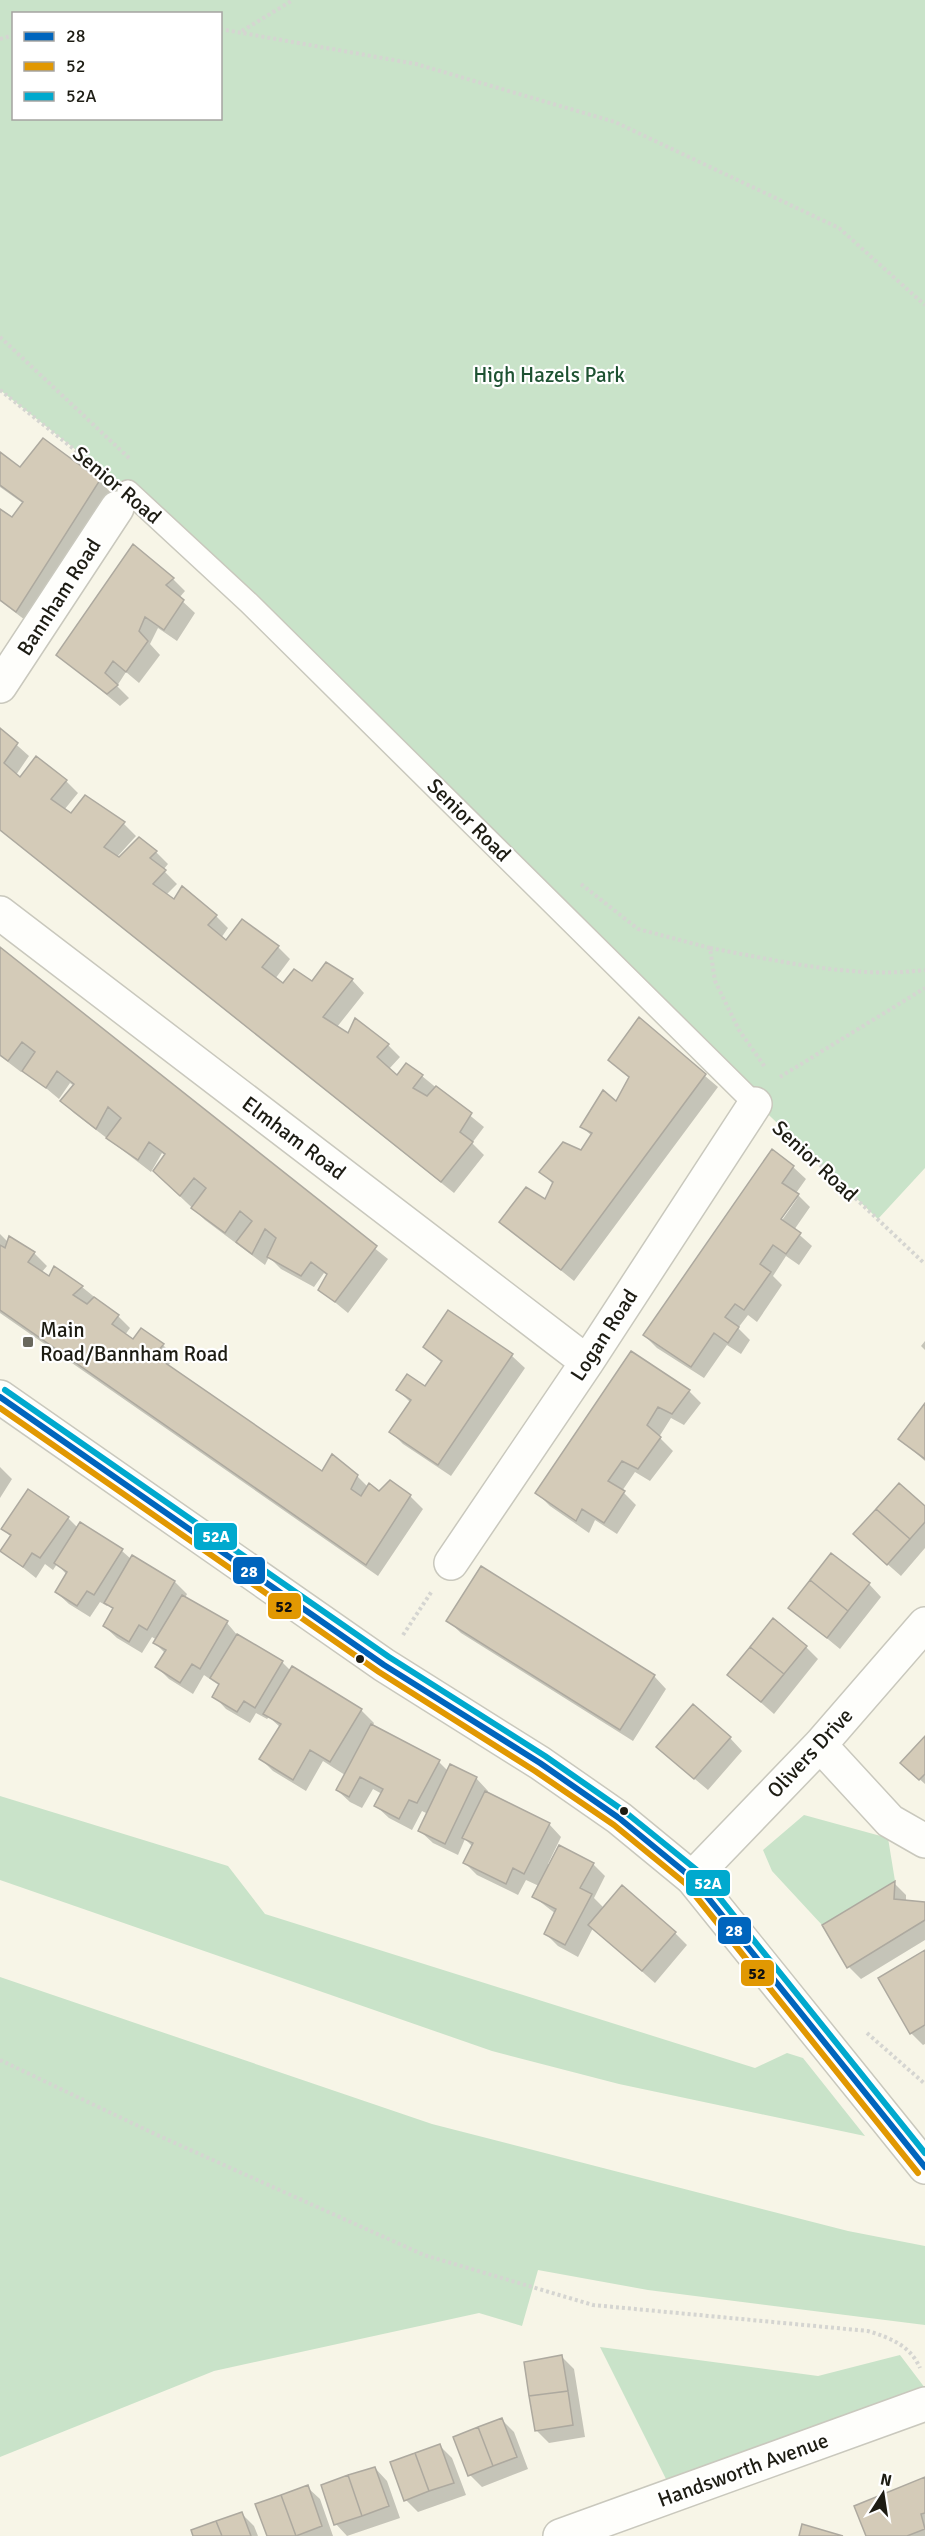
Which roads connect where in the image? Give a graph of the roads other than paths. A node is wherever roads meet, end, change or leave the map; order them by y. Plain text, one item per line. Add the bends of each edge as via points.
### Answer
1 (122, 500) joint
2 (0, 686) edge
3 (0, 913) edge
4 (754, 1104) joint
5 (587, 1362) junction
6 (0, 1397) edge
7 (451, 1563) road end
8 (925, 1624) edge
9 (820, 1745) junction
10 (923, 1838) edge
11 (692, 1878) junction
12 (925, 2167) edge
13 (925, 2404) edge
14 (631, 2525) edge
15 (560, 2536) edge

1 - 2 street, Bannham Road
1 - 4 lane, Senior Road via 249,603
3 - 5 street, Elmham Road
4 - 5 street, Logan Road
5 - 7 street, Logan Road
6 - 11 street via 384,1665 611,1812
8 - 9 street, Olivers Drive
9 - 10 street via 890,1821
9 - 11 street, Olivers Drive
11 - 12 street
13 - 14 street, Handsworth Avenue
14 - 15 street, Handsworth Avenue

